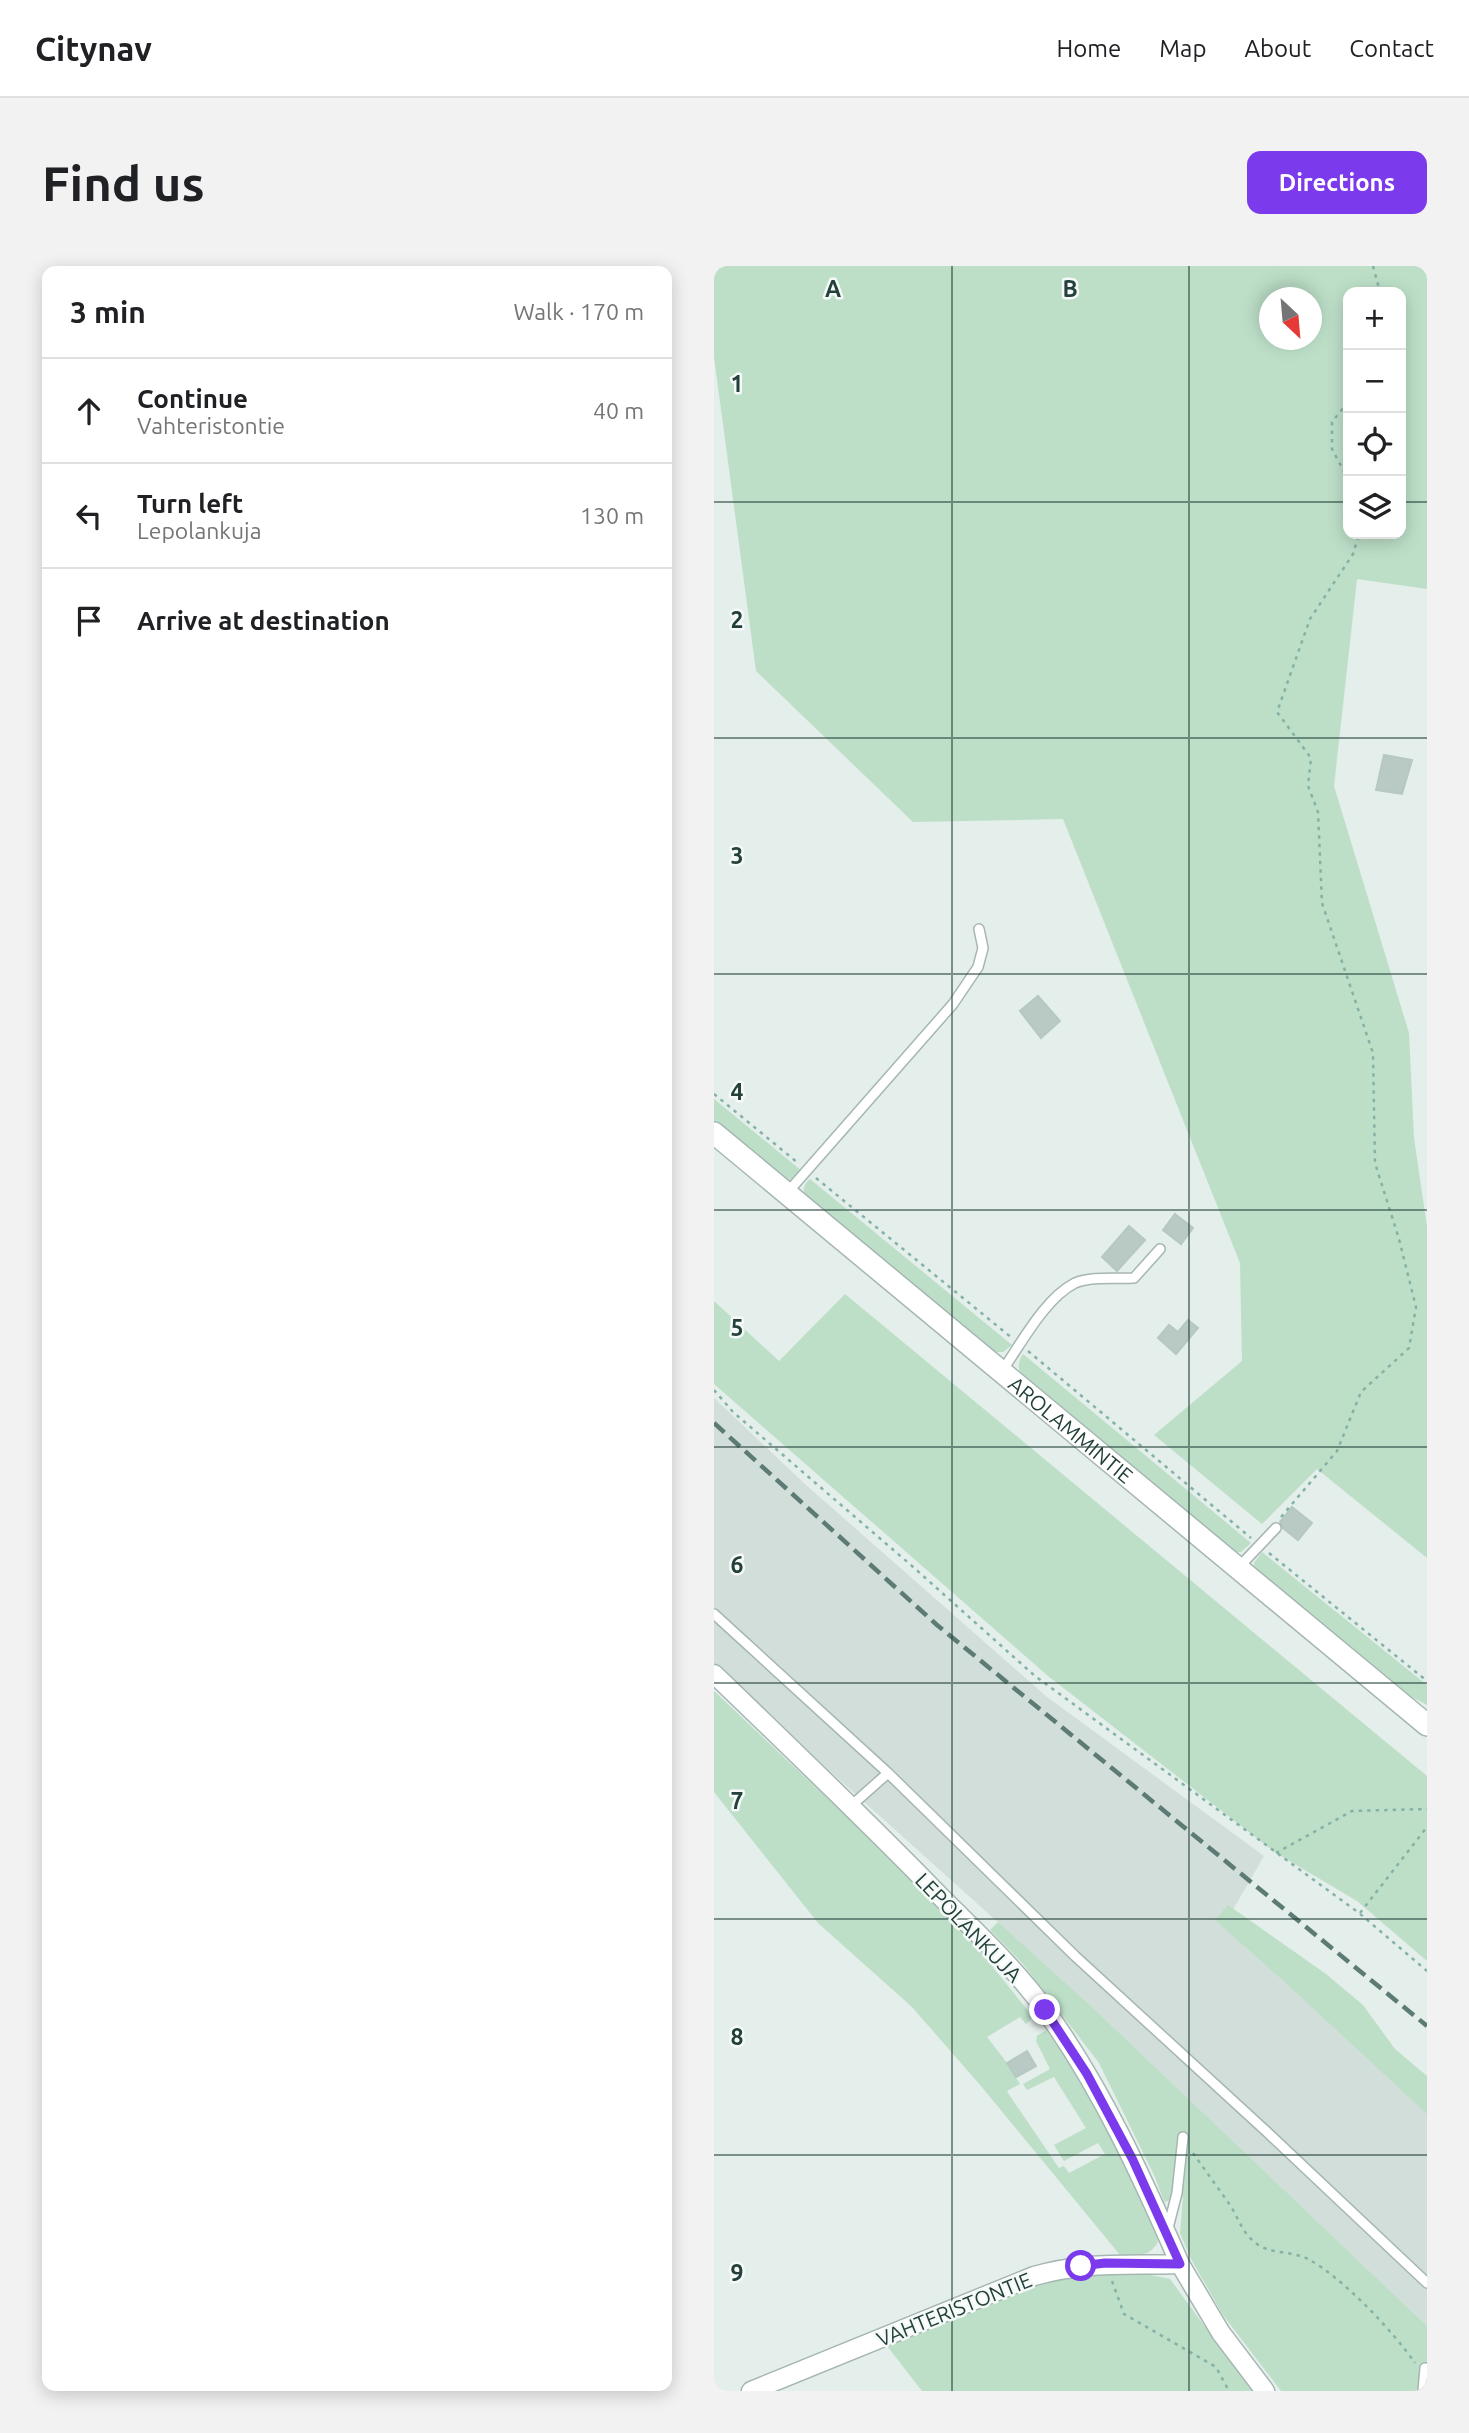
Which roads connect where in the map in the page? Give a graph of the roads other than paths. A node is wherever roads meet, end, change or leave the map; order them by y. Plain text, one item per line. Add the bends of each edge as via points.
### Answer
1 (979, 929) dead end
2 (714, 1133) edge
3 (787, 1193) junction
4 (1160, 1249) dead end
5 (1002, 1371) junction
6 (1276, 1528) road end
7 (1238, 1567) junction
8 (714, 1614) edge
9 (714, 1674) edge
10 (1427, 1725) edge
11 (888, 1773) junction
12 (852, 1805) junction
13 (1183, 2140) road end
14 (1166, 2233) junction
15 (1180, 2264) junction
16 (1427, 2283) edge
17 (1425, 2372) edge
18 (751, 2391) edge
19 (1265, 2391) edge
20 (1423, 2391) edge

1 - 3 lane via 983,948 978,967 953,1004
2 - 3 street, AROLAMMINTIE
3 - 5 street, AROLAMMINTIE
4 - 5 lane via 1134,1278 1076,1282 1064,1290 1045,1309
5 - 7 street, AROLAMMINTIE
6 - 7 lane
7 - 10 street, AROLAMMINTIE
8 - 11 lane
9 - 12 street, LEPOLANKUJA
11 - 12 lane
11 - 16 lane via 1075,1956
12 - 14 street, LEPOLANKUJA via 1045,2010 1087,2074
13 - 14 lane via 1177,2193
14 - 15 street, LEPOLANKUJA
15 - 18 street, VAHTERISTONTIE via 1105,2263 1034,2276
15 - 19 street via 1209,2315
17 - 20 lane

